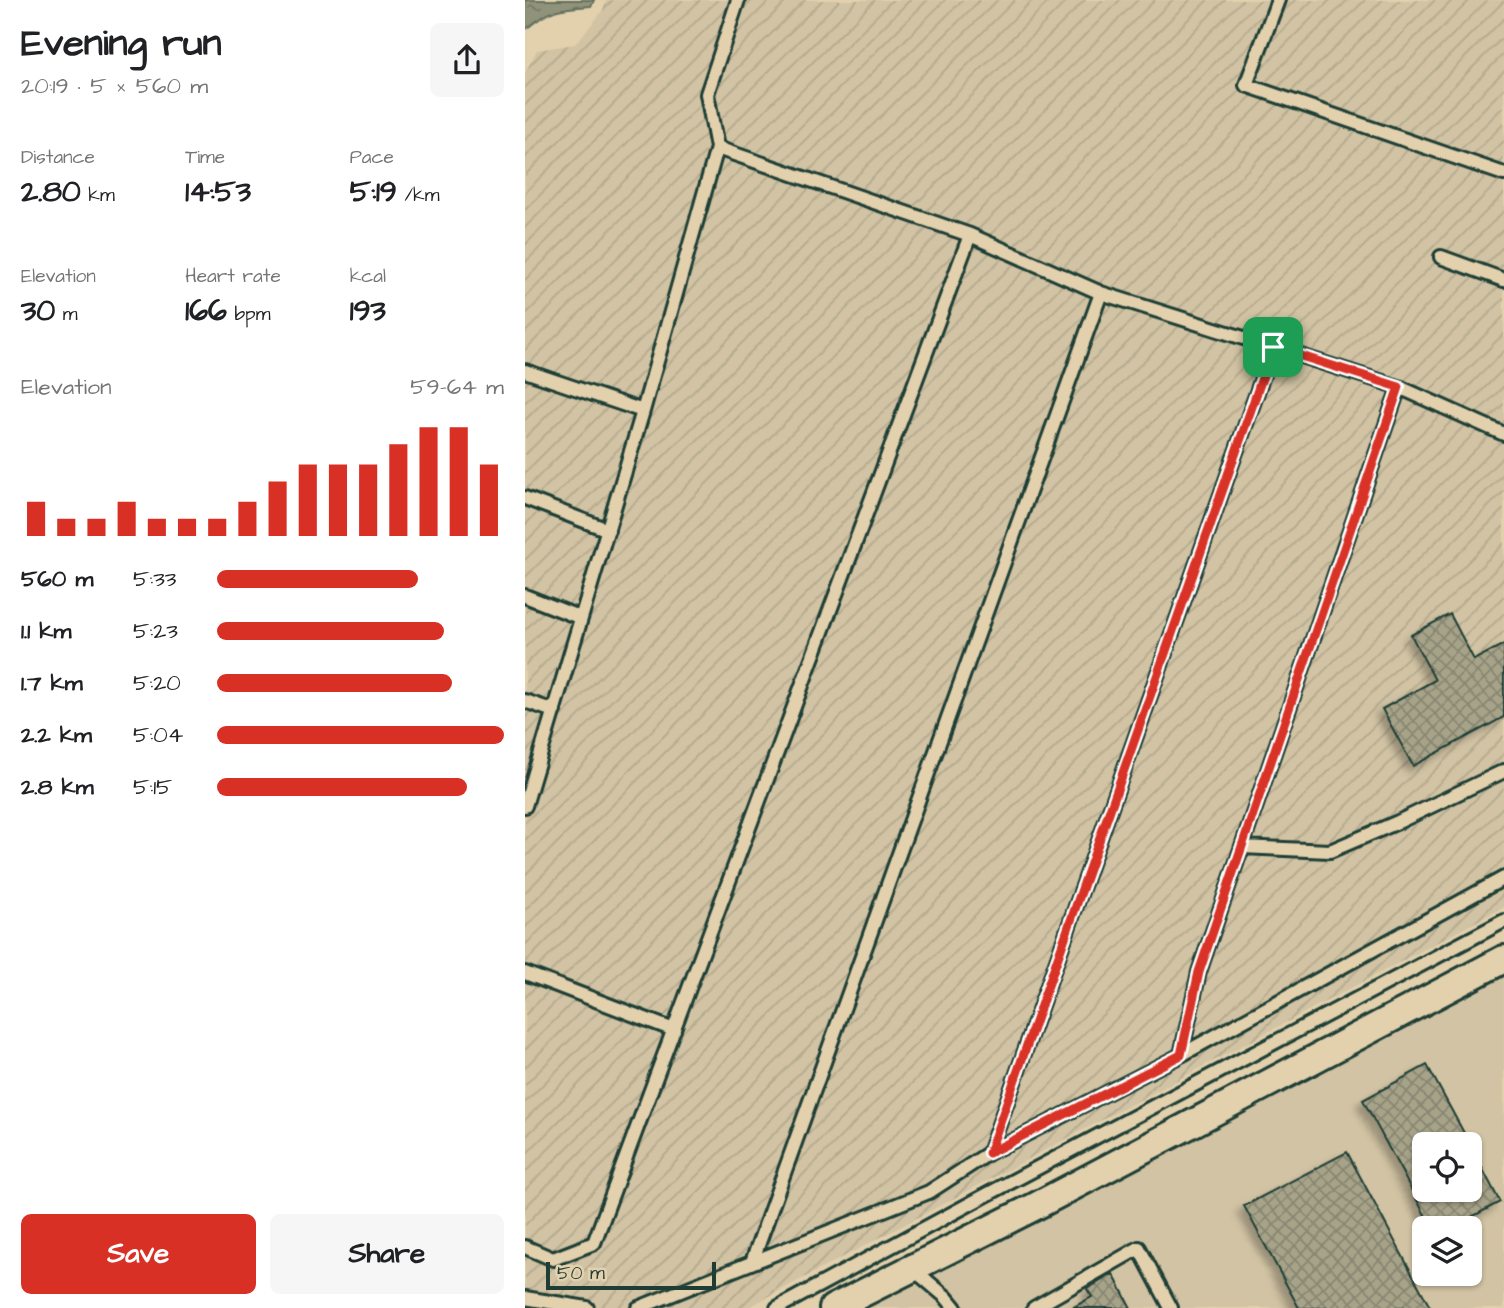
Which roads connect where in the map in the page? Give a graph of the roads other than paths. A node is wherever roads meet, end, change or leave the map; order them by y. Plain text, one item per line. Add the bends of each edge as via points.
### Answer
1 (739, 0) edge
2 (1278, 0) edge
3 (717, 148) junction
4 (1504, 174) edge
5 (970, 235) junction
6 (1441, 257) dead end
7 (1504, 280) edge
8 (1101, 293) junction
9 (1273, 347) junction
10 (525, 370) edge
11 (1399, 387) junction
12 (643, 411) junction
13 (1504, 434) edge
14 (525, 498) edge
15 (608, 530) junction
16 (525, 596) edge
17 (582, 618) junction
18 (525, 701) edge
19 (554, 711) junction
20 (1504, 771) edge
21 (525, 806) edge
22 (1242, 847) junction
23 (1504, 878) edge
24 (1504, 921) edge
25 (1504, 959) edge
26 (525, 973) edge
27 (674, 1030) junction
28 (1181, 1055) junction
29 (989, 1153) junction
30 (525, 1247) edge
31 (752, 1262) junction
32 (913, 1269) junction
33 (525, 1298) edge
34 (587, 1308) edge
35 (638, 1308) edge
36 (778, 1308) edge
37 (834, 1308) edge
38 (955, 1308) edge
39 (1034, 1308) edge
40 (1171, 1308) edge

1 - 3 lane via 708,94
2 - 4 lane via 1246,85
3 - 5 lane
3 - 12 lane
5 - 8 lane
5 - 27 lane
6 - 7 lane
8 - 9 lane
8 - 31 lane
9 - 11 lane
9 - 29 lane
10 - 12 lane
11 - 13 lane
11 - 22 lane
12 - 15 lane
14 - 15 lane
15 - 17 lane
16 - 17 lane
17 - 19 lane
18 - 19 lane
19 - 21 lane
20 - 22 lane via 1330,851
22 - 28 lane via 1199,972
23 - 28 lane
24 - 36 lane
25 - 32 street
26 - 27 lane
27 - 30 lane via 594,1243 553,1258
28 - 29 lane
29 - 31 lane via 929,1192
31 - 35 lane
32 - 37 street
32 - 38 lane
33 - 34 lane
39 - 40 lane via 1139,1248

